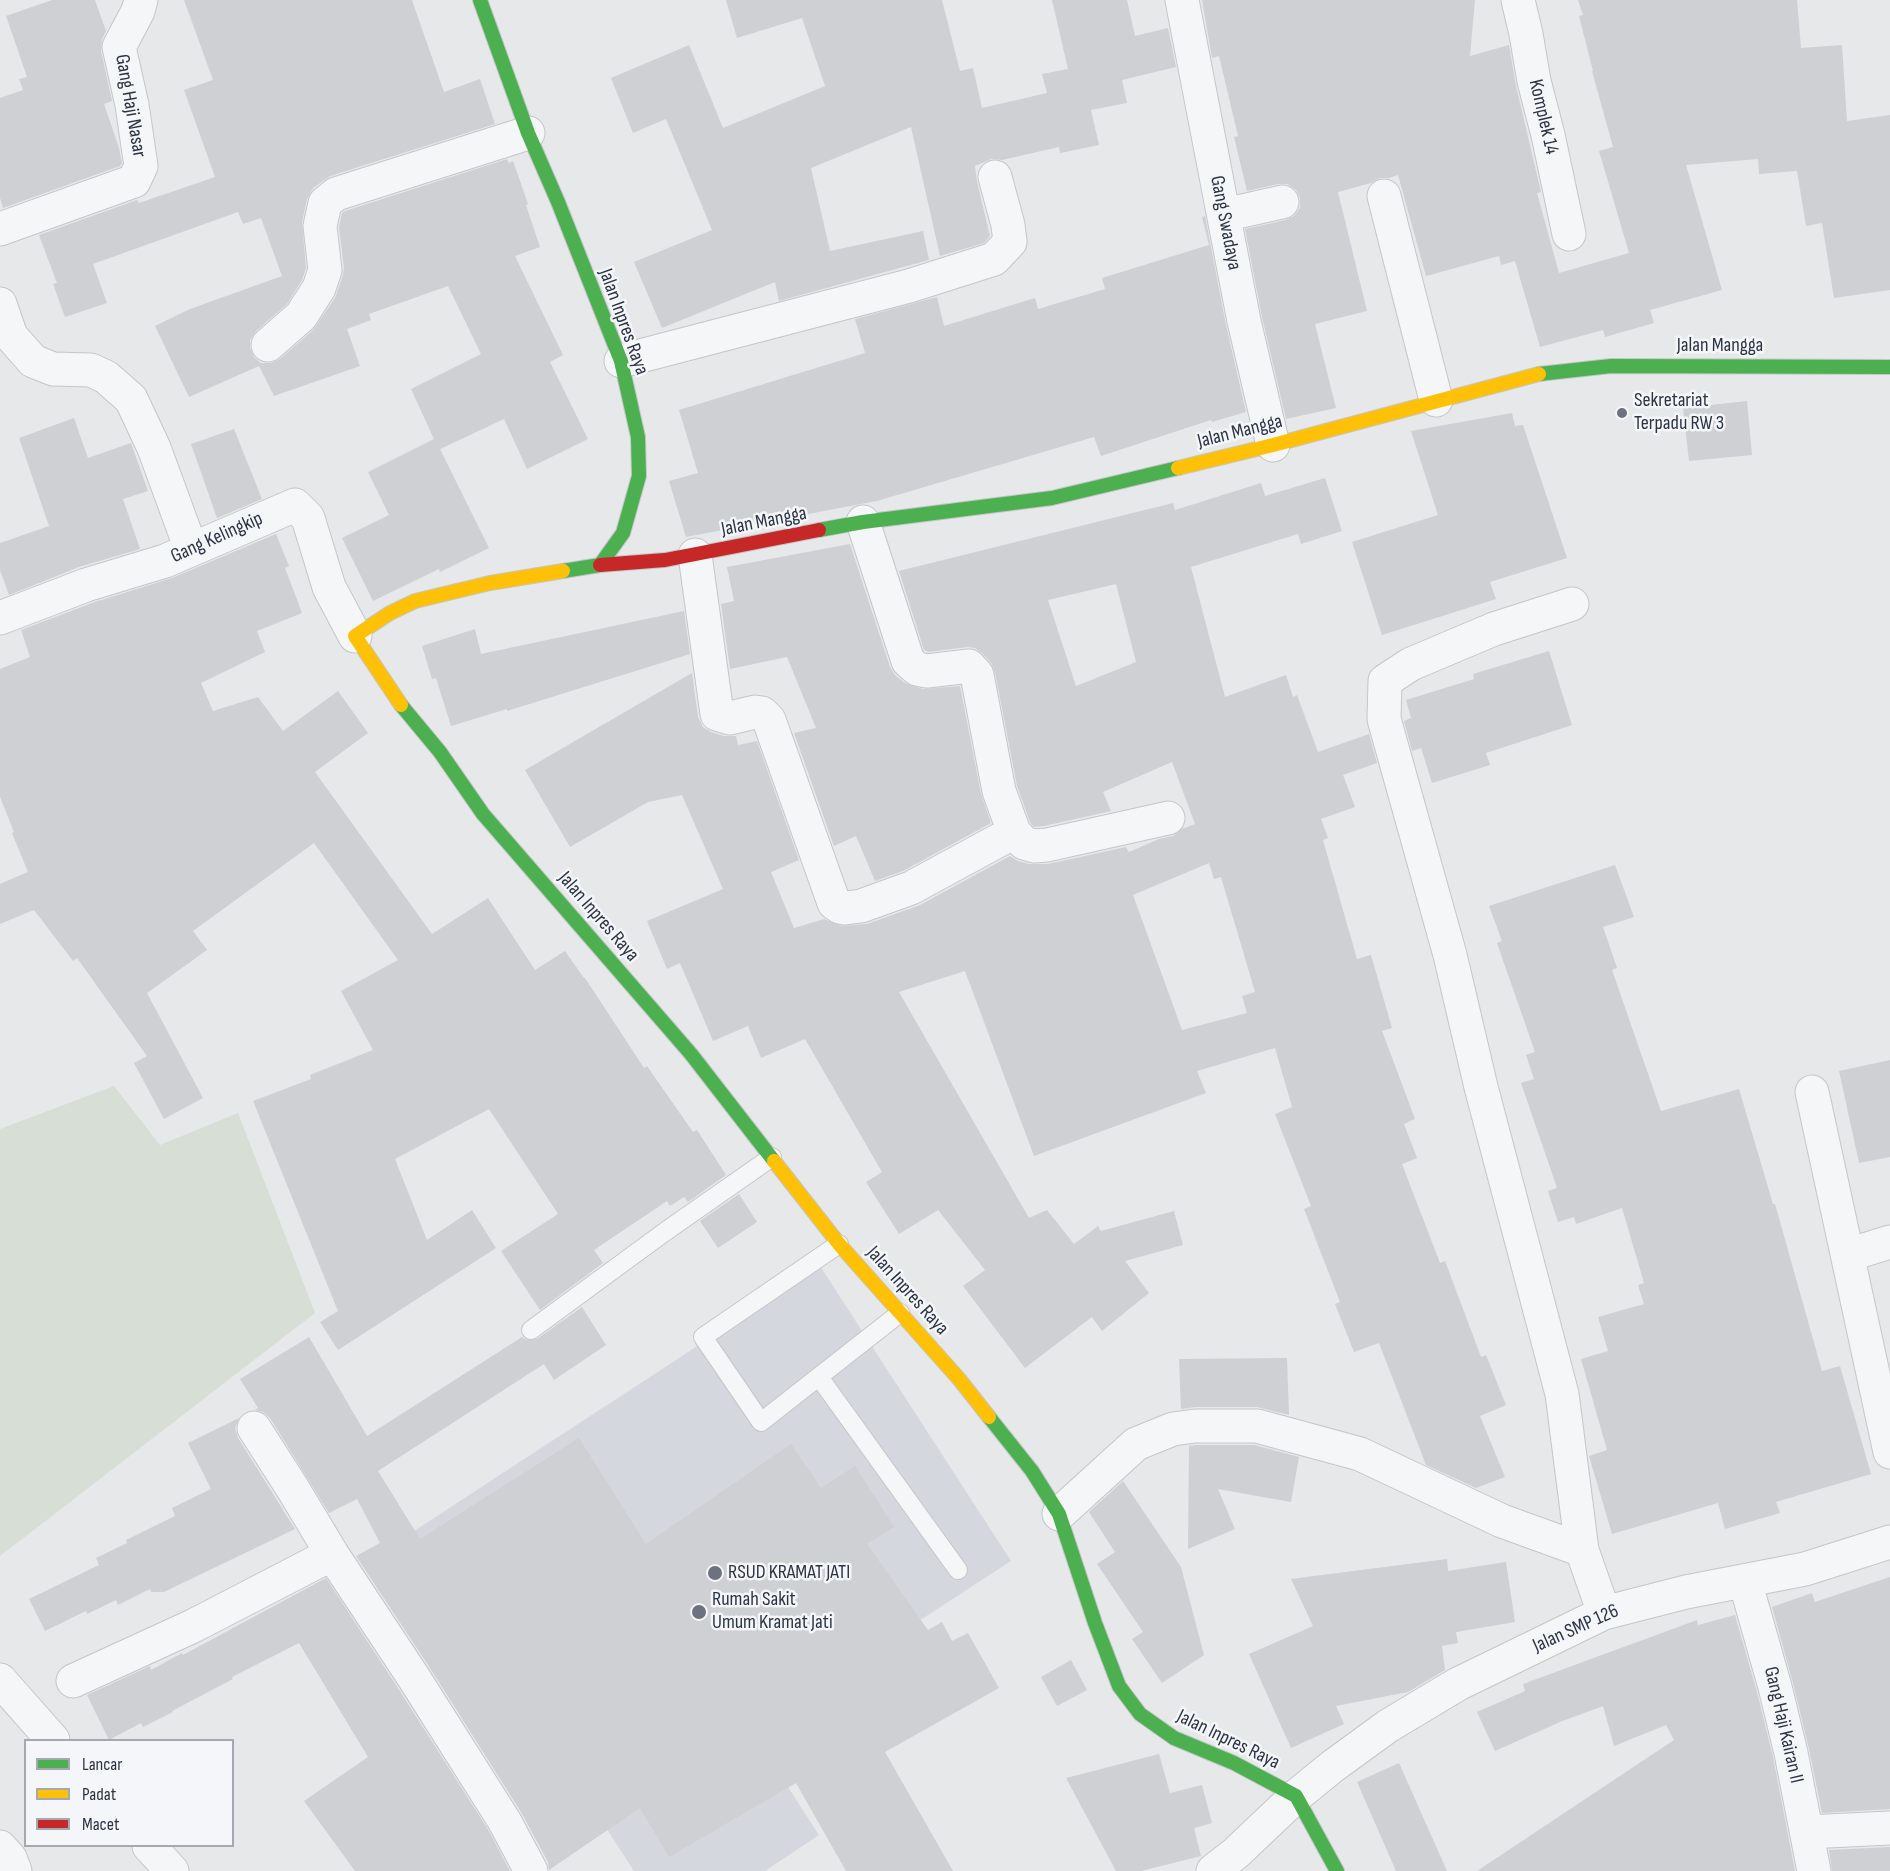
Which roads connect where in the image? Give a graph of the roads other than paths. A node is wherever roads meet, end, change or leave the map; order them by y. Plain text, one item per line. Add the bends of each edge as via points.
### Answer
1 (141, 0) edge
2 (480, 0) edge
3 (1182, 0) edge
4 (1518, 0) edge
5 (528, 134) junction
6 (995, 177) dead end
7 (1384, 196) dead end
8 (1282, 202) dead end
9 (1224, 215) junction
10 (0, 229) edge
11 (1569, 234) dead end
12 (0, 304) edge
13 (268, 345) dead end
14 (621, 360) junction
15 (1890, 367) edge
16 (1436, 400) junction
17 (1273, 445) junction
18 (863, 522) junction
19 (191, 549) junction
20 (695, 555) junction
21 (600, 565) junction
22 (1572, 604) dead end
23 (0, 618) edge
24 (355, 636) junction
25 (1168, 818) dead end
26 (1014, 832) junction
27 (1812, 1092) dead end
28 (772, 1157) junction
29 (1890, 1242) edge
30 (839, 1244) junction
31 (1848, 1255) junction
32 (900, 1313) junction
33 (531, 1330) dead end
34 (819, 1377) junction
35 (254, 1428) dead end
36 (1890, 1452) edge
37 (1059, 1514) junction
38 (1890, 1543) edge
39 (1582, 1550) junction
40 (332, 1554) junction
41 (958, 1570) dead end
42 (1745, 1581) junction
43 (1604, 1613) junction
44 (0, 1680) edge
45 (73, 1681) dead end
46 (52, 1739) edge
47 (1296, 1796) junction
48 (1890, 1827) edge
49 (1807, 1832) junction
50 (0, 1847) edge
51 (151, 1847) edge
52 (15, 1871) edge
53 (172, 1871) edge
54 (531, 1871) edge
55 (1213, 1871) edge
56 (1337, 1871) edge
57 (1814, 1871) edge

1 - 10 street, Gang Haji Nasar via 119,47 141,166 134,181
2 - 5 street, Jalan Inpres Raya
3 - 9 street, Gang Swadaya
4 - 11 street, Komplek 14
5 - 13 street via 336,194 325,203 320,226 325,270 319,288 301,316
5 - 14 street, Jalan Inpres Raya
6 - 14 street via 1010,242 994,259 909,286
7 - 16 street
8 - 9 street
9 - 17 street, Gang Swadaya
12 - 19 street via 11,336 33,361 53,369 91,370 106,377 131,399 154,448
14 - 21 street, Jalan Inpres Raya via 638,437 639,476 623,533
15 - 16 street, Jalan Mangga via 1611,366 1533,375
16 - 17 street, Jalan Mangga
17 - 18 street, Jalan Mangga via 1052,498
18 - 20 street, Jalan Mangga
18 - 26 street via 908,661 927,671 969,666 977,675 999,792
19 - 23 street, Gang Kelingkip
19 - 24 street, Gang Kelingkip via 295,505 308,518 329,587
20 - 21 street, Jalan Mangga
20 - 26 street via 717,714 730,718 755,712 769,720 834,903 845,908 861,906 911,888
21 - 24 street via 415,602
22 - 39 street via 1494,629 1411,664 1385,681 1384,718 1450,955 1562,1394
24 - 28 street, Jalan Inpres Raya via 392,693 483,814 691,1054
25 - 26 street via 1047,845 1024,843
27 - 31 street
28 - 30 street, Jalan Inpres Raya
28 - 33 lane
29 - 31 street
30 - 32 street, Jalan Inpres Raya
30 - 34 lane via 703,1337 761,1422
31 - 36 street
32 - 34 lane
32 - 37 street, Jalan Inpres Raya via 1017,1452
34 - 41 lane
35 - 40 street
37 - 39 street via 1136,1444 1173,1429 1257,1426 1360,1454 1502,1521
37 - 47 street, Jalan Inpres Raya via 1119,1686 1140,1714 1174,1738 1234,1763
38 - 42 street, Jalan SMP 126 via 1805,1569
39 - 43 street
40 - 45 street via 193,1626
40 - 54 street via 499,1812
42 - 43 street, Jalan SMP 126
42 - 49 street, Gang Haji Kairan II via 1775,1687
43 - 47 street, Jalan SMP 126 via 1458,1684 1388,1726
44 - 46 street
47 - 55 street, Jalan SMP 126
47 - 56 street
48 - 49 street
49 - 57 street, Gang Haji Kairan II
50 - 52 street
51 - 53 street

